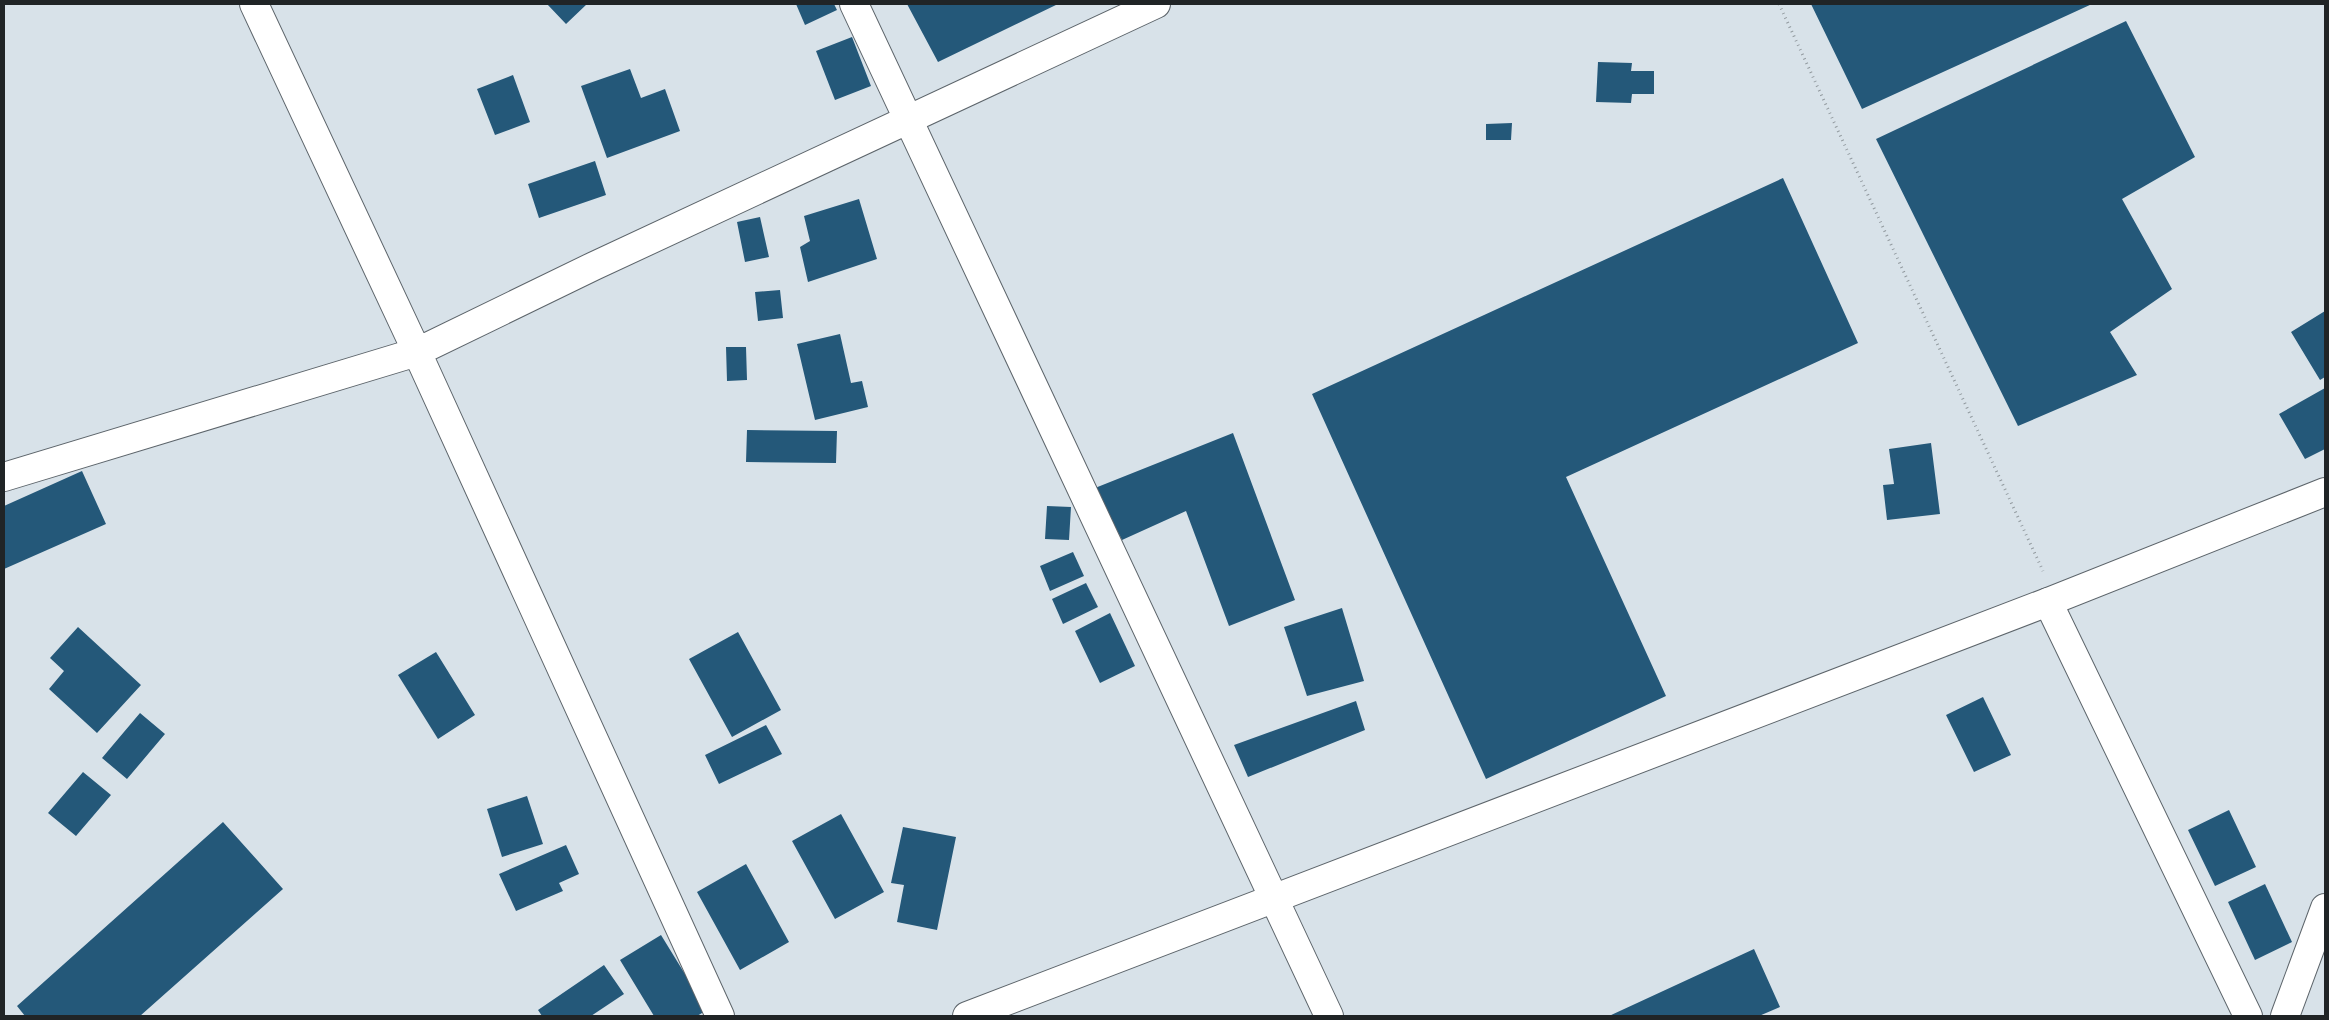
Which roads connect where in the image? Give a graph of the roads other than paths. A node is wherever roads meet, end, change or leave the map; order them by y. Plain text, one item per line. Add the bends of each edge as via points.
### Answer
1 (254, 4) edge
2 (854, 4) edge
3 (1156, 4) edge
4 (908, 121) junction
5 (417, 352) junction
6 (4, 477) edge
7 (2325, 492) edge
8 (2052, 600) junction
9 (1275, 898) junction
10 (2325, 908) edge
11 (720, 1016) edge
12 (967, 1016) edge
13 (1329, 1016) edge
14 (2248, 1016) edge
15 (2285, 1016) edge

1 - 5 street
2 - 4 street
3 - 4 street
4 - 5 street
4 - 9 street
5 - 6 street
5 - 11 street
7 - 8 street
8 - 9 street
8 - 14 street
9 - 12 street
9 - 13 street
10 - 15 street

